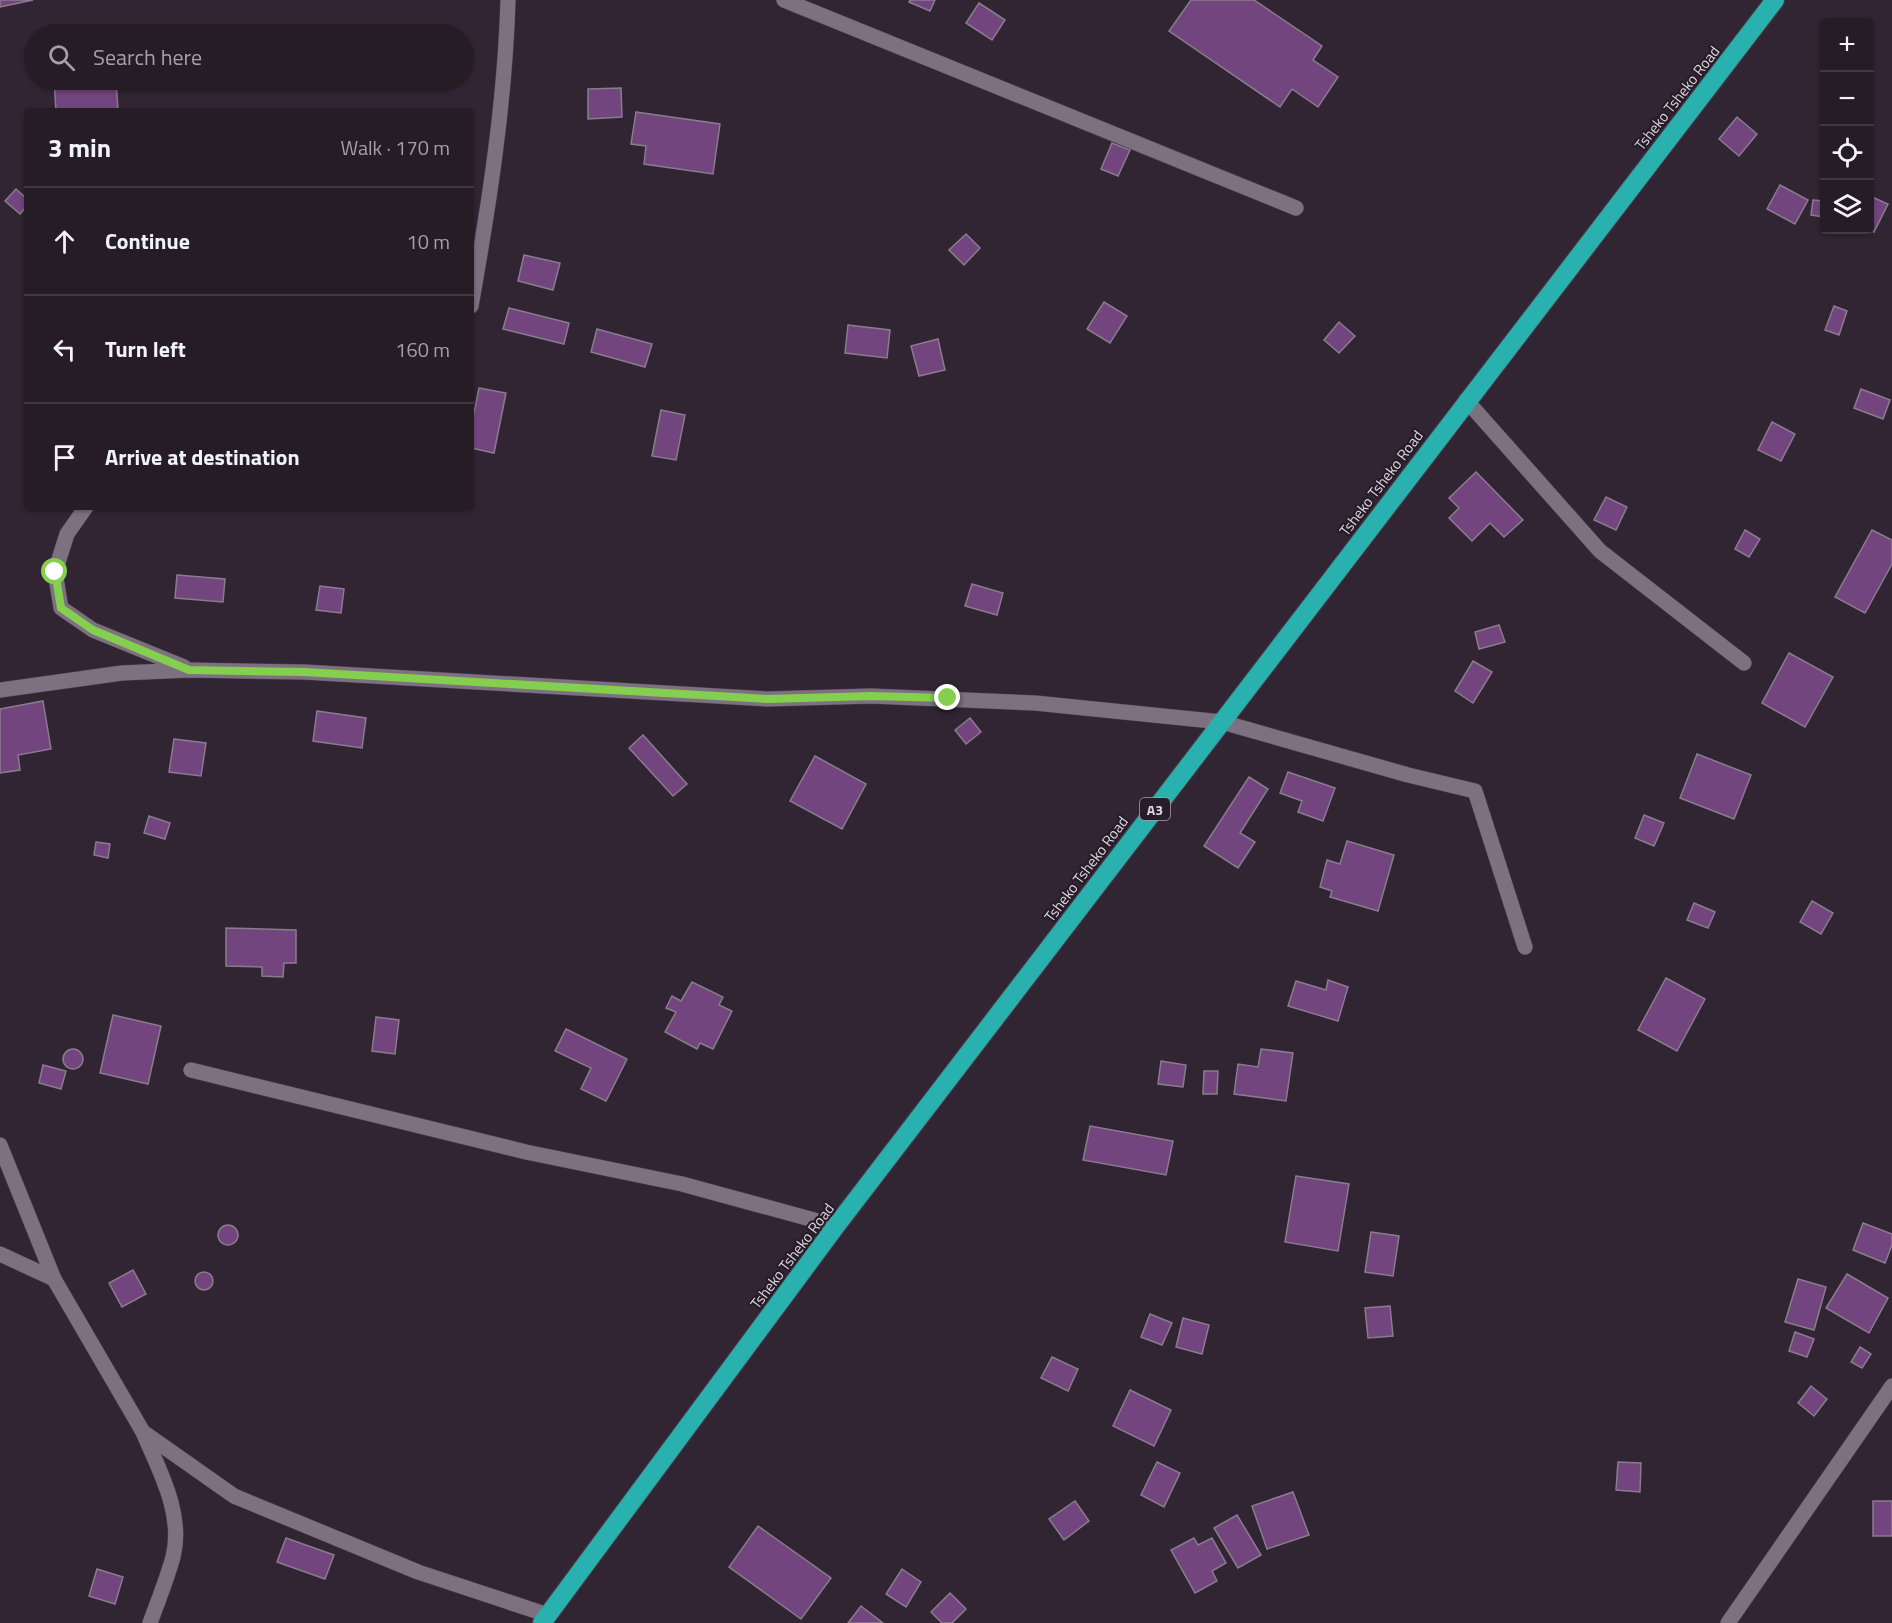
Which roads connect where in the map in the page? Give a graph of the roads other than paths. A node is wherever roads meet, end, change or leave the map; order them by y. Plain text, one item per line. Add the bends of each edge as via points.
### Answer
1 (508, 0) edge
2 (784, 0) edge
3 (1775, 0) edge
4 (1296, 208) dead end
5 (474, 286) edge
6 (1466, 400) junction
7 (84, 510) edge
8 (1744, 663) dead end
9 (189, 670) junction
10 (0, 690) edge
11 (1222, 722) junction
12 (1526, 947) dead end
13 (191, 1070) dead end
14 (0, 1145) edge
15 (836, 1227) junction
16 (0, 1254) edge
17 (54, 1279) junction
18 (1892, 1386) edge
19 (143, 1432) junction
20 (545, 1619) edge
21 (150, 1623) edge
22 (1728, 1623) edge

1 - 5 street via 499,124
2 - 4 street
3 - 6 highway, Tsheko Tsheko Road / A3
6 - 8 street via 1600,551
6 - 11 highway, Tsheko Tsheko Road / A3
7 - 9 street via 67,534 55,572 61,608 93,630
9 - 10 street via 122,674
9 - 11 street via 304,672 768,699 948,698
11 - 12 street via 1475,790
11 - 15 highway, Tsheko Tsheko Road / A3
13 - 15 street via 472,1139 682,1184
14 - 17 street
15 - 20 highway, Tsheko Tsheko Road / A3
16 - 17 street
17 - 19 street
18 - 22 street
19 - 20 street via 234,1496 418,1572
19 - 21 street via 170,1495 175,1525 174,1555

